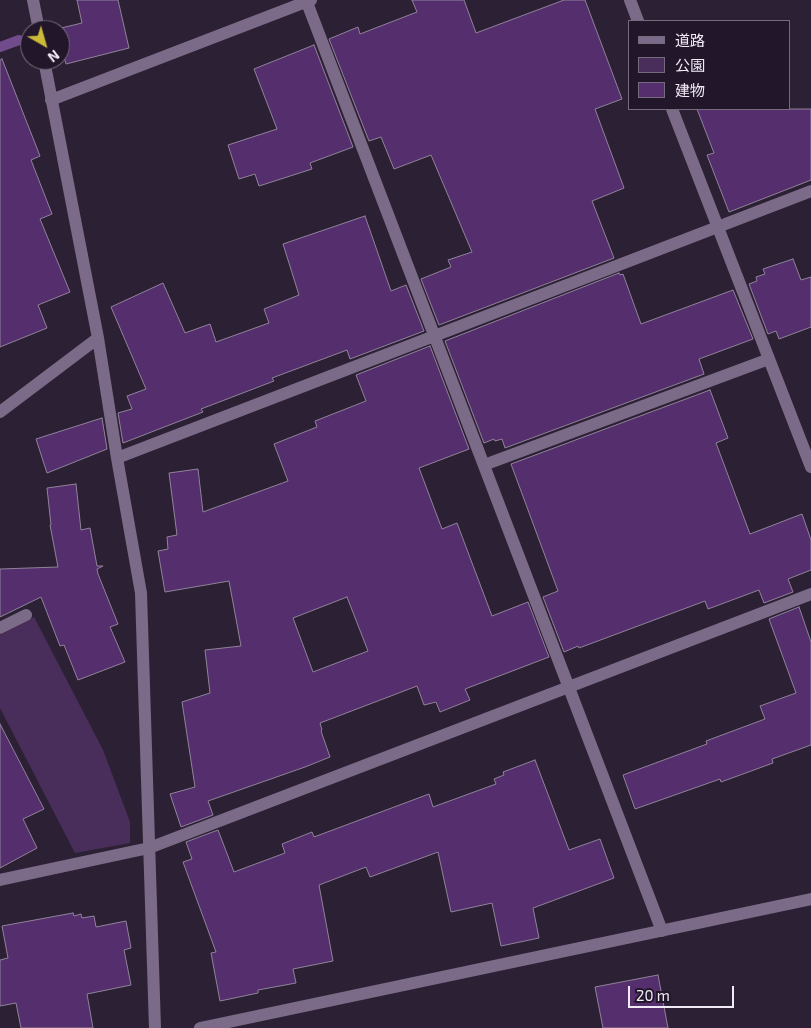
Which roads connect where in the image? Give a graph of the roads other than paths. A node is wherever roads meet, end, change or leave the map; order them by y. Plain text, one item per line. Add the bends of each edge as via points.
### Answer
1 (33, 0) edge
2 (630, 0) edge
3 (308, 1) edge
4 (37, 20) edge
5 (638, 20) edge
6 (46, 70) edge
7 (51, 100) junction
8 (672, 110) edge
9 (811, 191) edge
10 (718, 227) junction
11 (434, 336) junction
12 (98, 338) junction
13 (769, 359) junction
14 (0, 412) edge
15 (117, 458) junction
16 (484, 465) junction
17 (811, 468) edge
18 (811, 594) edge
19 (26, 614) dead end
20 (0, 628) edge
21 (569, 687) junction
22 (149, 848) junction
23 (0, 880) edge
24 (811, 899) edge
25 (662, 931) junction
26 (155, 1028) edge
27 (200, 1028) edge

1 - 4 street
2 - 5 street
3 - 7 street
3 - 11 street
6 - 7 street
7 - 12 street
8 - 10 street
9 - 10 street
10 - 11 street
10 - 13 street
11 - 15 street
11 - 16 street
12 - 14 street
12 - 15 street
13 - 16 street
13 - 17 street
15 - 22 street via 141,593
16 - 21 street
18 - 21 street
19 - 20 street
21 - 22 street
21 - 25 street
22 - 23 street
22 - 26 street
24 - 25 street
25 - 27 street

